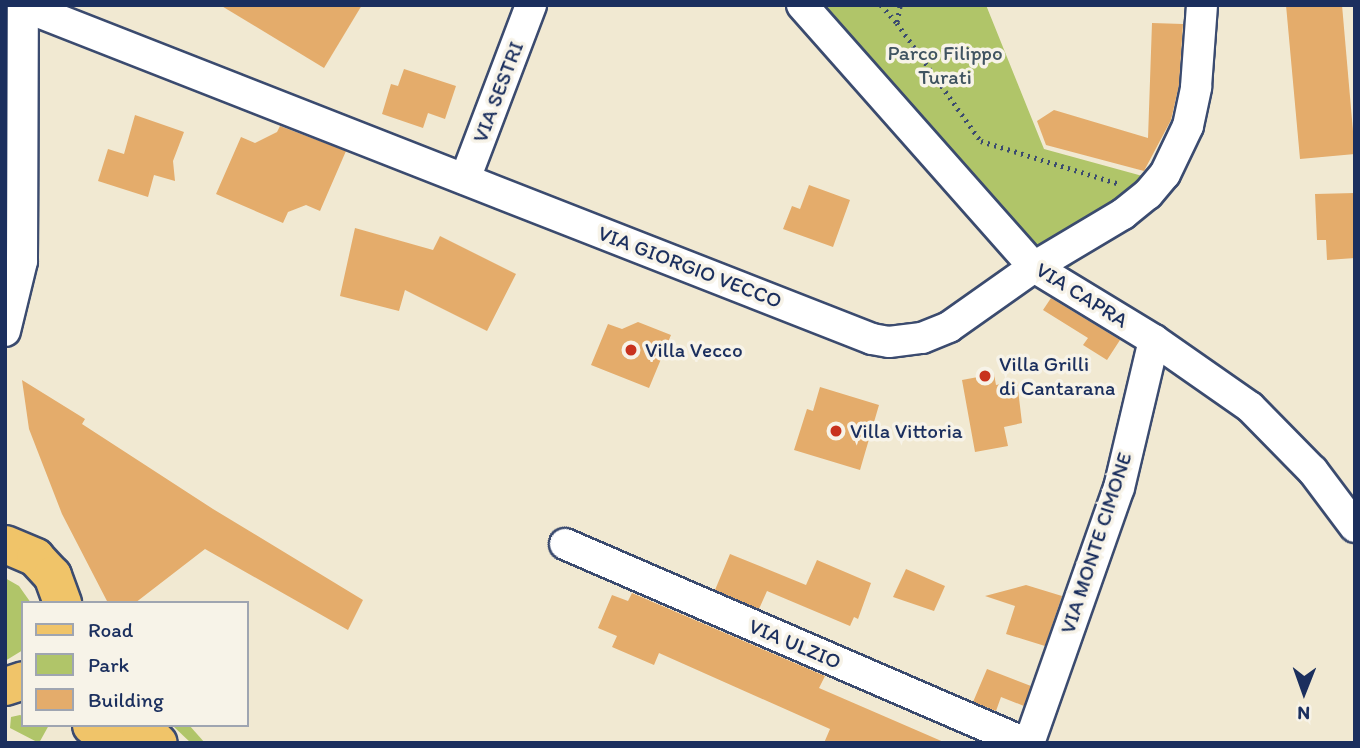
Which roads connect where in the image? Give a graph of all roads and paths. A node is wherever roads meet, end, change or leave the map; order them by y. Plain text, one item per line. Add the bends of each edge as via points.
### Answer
1 (531, 5) edge
2 (802, 5) edge
3 (881, 5) edge
4 (900, 5) edge
5 (1202, 5) edge
6 (23, 6) edge
7 (897, 23) junction
8 (465, 179) junction
9 (1148, 194) junction
10 (1034, 267) junction
11 (5, 331) edge
12 (1154, 340) junction
13 (1355, 527) edge
14 (8, 537) edge
15 (565, 544) dead end
16 (61, 601) edge
17 (94, 727) edge
18 (142, 727) edge
19 (115, 743) edge
20 (158, 743) edge
21 (1027, 743) edge

1 - 8 street, VIA SESTRI
2 - 10 street, VIA CAPRA
3 - 7 path
4 - 7 path
5 - 9 street, VIA GIORGIO VECCO via 1188,126 1165,174
6 - 8 street, VIA GIORGIO VECCO
6 - 11 street via 22,261
7 - 9 path via 981,141
8 - 10 street, VIA GIORGIO VECCO via 859,334 890,342 922,338 948,327
9 - 10 street, VIA GIORGIO VECCO via 1123,215
10 - 12 street, VIA CAPRA
12 - 13 street, VIA CAPRA via 1251,407 1313,471
12 - 21 street, VIA MONTE CIMONE via 1119,488
14 - 16 main road via 52,575
15 - 21 street, VIA ULZIO
17 - 19 main road
18 - 20 main road

